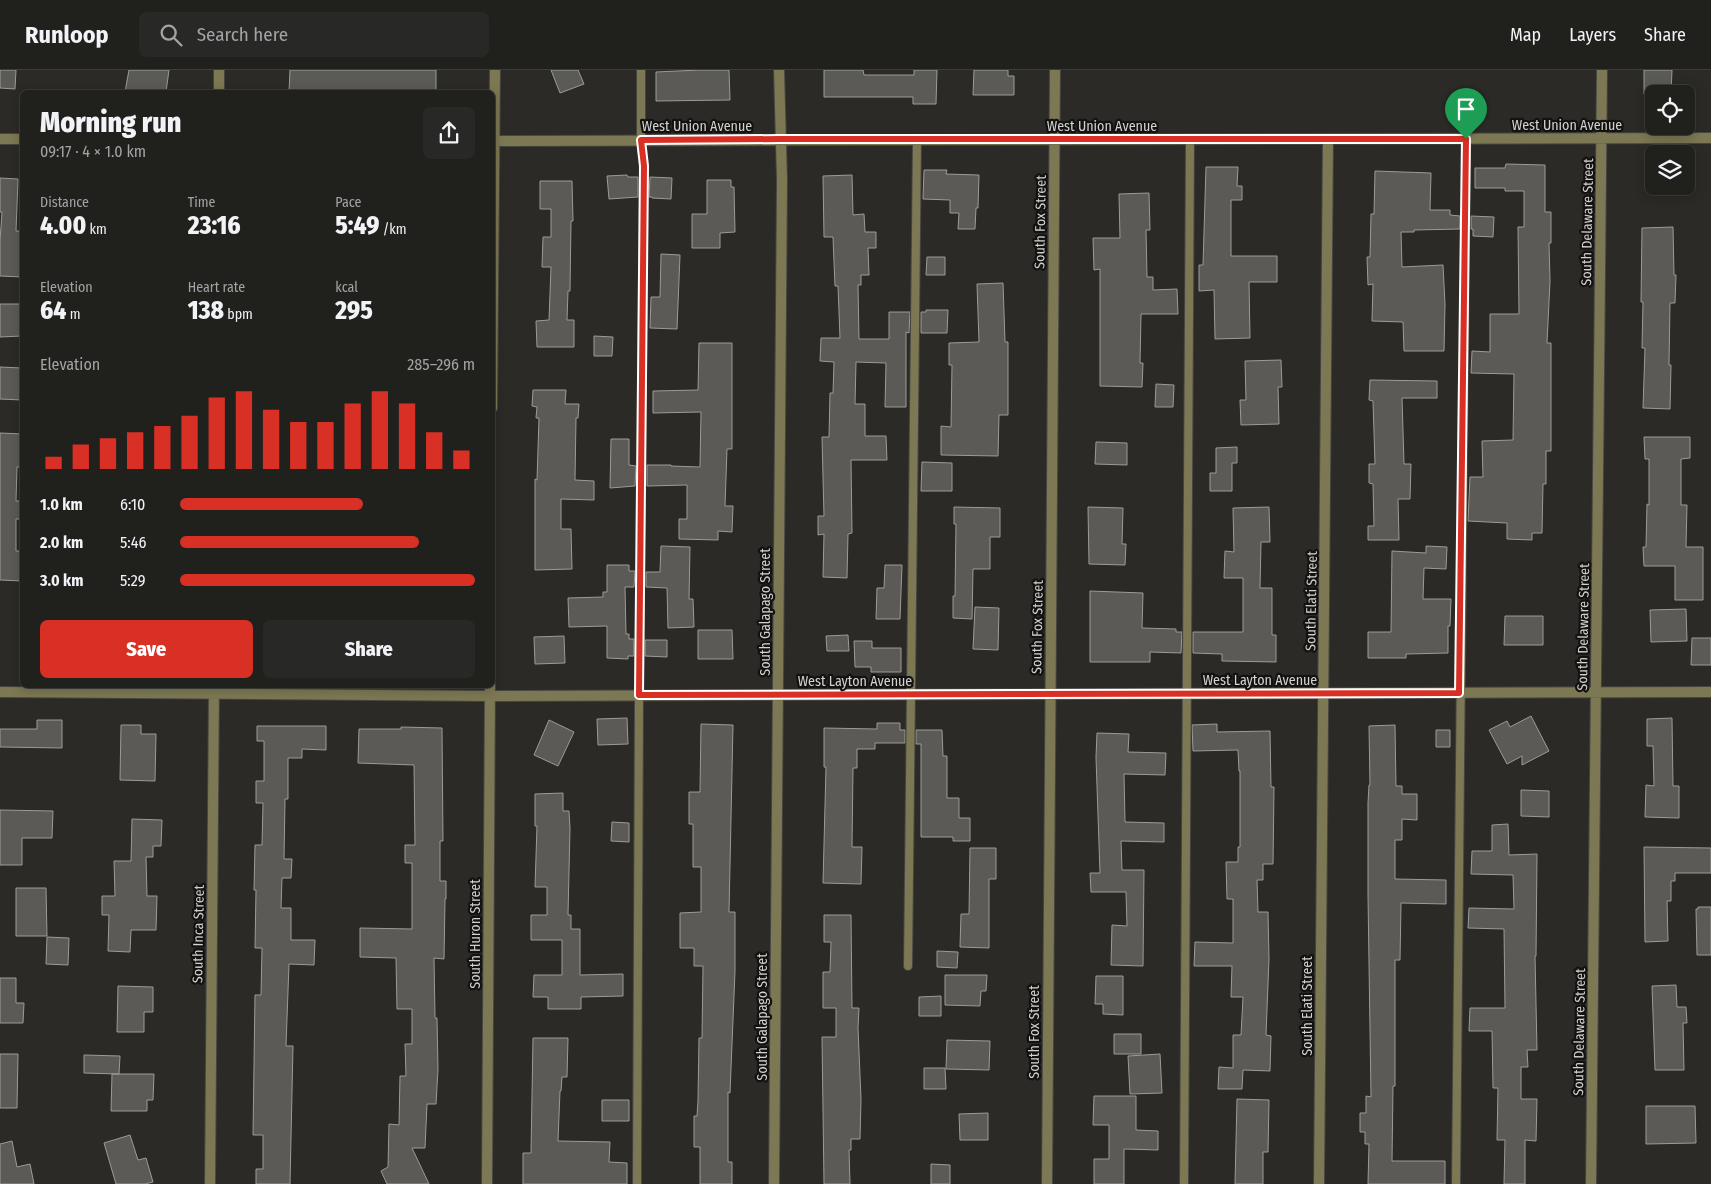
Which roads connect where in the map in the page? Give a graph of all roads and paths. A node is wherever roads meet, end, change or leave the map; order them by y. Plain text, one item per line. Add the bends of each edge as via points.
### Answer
1 (219, 70) edge
2 (495, 70) edge
3 (641, 70) edge
4 (779, 70) edge
5 (1056, 70) edge
6 (1602, 70) edge
7 (219, 90) edge
8 (495, 90) edge
9 (1602, 138) junction
10 (1711, 138) edge
11 (0, 139) edge
12 (20, 139) edge
13 (780, 139) junction
14 (1190, 139) junction
15 (1328, 139) junction
16 (1466, 139) junction
17 (641, 140) junction
18 (917, 140) junction
19 (1055, 140) junction
20 (495, 141) edge
21 (214, 689) edge
22 (490, 690) edge
23 (0, 692) edge
24 (1711, 692) edge
25 (1459, 693) junction
26 (1596, 693) junction
27 (1050, 694) junction
28 (1186, 694) junction
29 (1323, 694) junction
30 (639, 695) junction
31 (778, 695) junction
32 (912, 695) junction
33 (908, 966) dead end
34 (210, 1184) edge
35 (487, 1184) edge
36 (637, 1184) edge
37 (774, 1184) edge
38 (1047, 1184) edge
39 (1184, 1184) edge
40 (1319, 1184) edge
41 (1456, 1184) edge
42 (1591, 1184) edge

1 - 7 street
2 - 8 street
3 - 17 lane
4 - 13 street, South Galapago Street
5 - 19 street, South Fox Street
6 - 9 street, South Delaware Street
9 - 10 street, West Union Avenue
9 - 16 street, West Union Avenue
9 - 26 street, South Delaware Street
11 - 12 street
13 - 17 street, West Union Avenue
13 - 18 street, West Union Avenue
13 - 31 street, South Galapago Street
14 - 15 street, West Union Avenue
14 - 19 street, West Union Avenue
14 - 28 lane
15 - 16 street, West Union Avenue
15 - 29 street, South Elati Street
16 - 25 lane
17 - 20 street, West Union Avenue
17 - 30 lane via 644,176
18 - 19 street, West Union Avenue
18 - 32 lane
19 - 27 street, South Fox Street
21 - 22 street, West Layton Avenue
21 - 23 street, West Layton Avenue
21 - 34 street, South Inca Street
22 - 30 street, West Layton Avenue
22 - 35 street, South Huron Street
24 - 26 street, West Layton Avenue
25 - 26 street, West Layton Avenue
25 - 29 street, West Layton Avenue
25 - 41 lane
26 - 42 street, South Delaware Street
27 - 28 street, West Layton Avenue
27 - 32 street, West Layton Avenue
27 - 38 street, South Fox Street
28 - 29 street, West Layton Avenue
28 - 39 lane
29 - 40 street, South Elati Street
30 - 31 street, West Layton Avenue
30 - 36 lane
31 - 32 street, West Layton Avenue
31 - 37 street, South Galapago Street
32 - 33 lane

